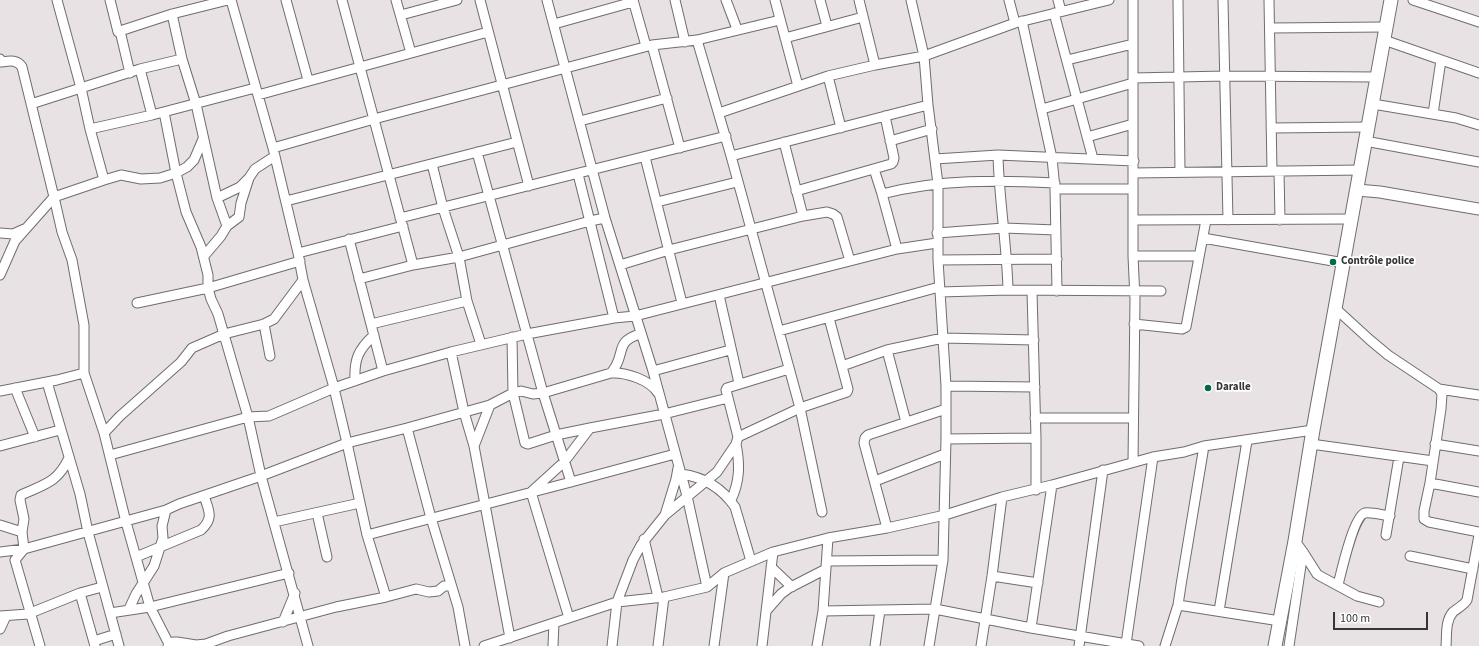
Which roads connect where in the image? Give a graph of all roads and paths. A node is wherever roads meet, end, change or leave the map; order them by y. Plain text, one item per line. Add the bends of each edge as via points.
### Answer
1 (57, 0) edge
2 (110, 0) edge
3 (229, 0) edge
4 (286, 0) edge
5 (342, 0) edge
6 (396, 0) edge
7 (457, 0) edge
8 (480, 0) edge
9 (547, 0) edge
10 (675, 0) edge
11 (726, 0) edge
12 (774, 0) edge
13 (820, 0) edge
14 (859, 0) edge
15 (911, 0) edge
16 (1009, 0) edge
17 (1058, 0) edge
18 (1109, 0) edge
19 (1133, 0) edge
20 (1178, 0) edge
21 (1223, 0) edge
22 (1269, 0) edge
23 (1391, 0) edge
24 (1413, 0) edge
25 (633, 1) edge
26 (1058, 12) junction
27 (172, 14) junction
28 (401, 15) junction
29 (863, 16) junction
30 (780, 20) junction
31 (1019, 22) junction
32 (1479, 22) edge
33 (554, 24) junction
34 (827, 26) junction
35 (1386, 27) junction
36 (1270, 28) junction
37 (737, 29) junction
38 (120, 31) junction
39 (488, 32) junction
40 (784, 38) junction
41 (697, 40) junction
42 (1384, 40) junction
43 (685, 42) junction
44 (1133, 44) junction
45 (649, 46) junction
46 (411, 53) junction
47 (924, 56) junction
48 (0, 59) edge
49 (182, 59) junction
50 (1067, 60) junction
51 (1441, 60) junction
52 (875, 65) junction
53 (360, 66) junction
54 (565, 68) junction
55 (140, 69) junction
56 (130, 73) junction
57 (1479, 73) edge
58 (828, 76) junction
59 (1225, 76) junction
60 (1270, 76) junction
61 (1179, 77) junction
62 (1378, 77) junction
63 (308, 80) junction
64 (1133, 80) junction
65 (502, 85) junction
66 (798, 86) junction
67 (81, 88) junction
68 (257, 91) junction
69 (666, 98) junction
70 (1078, 99) junction
71 (31, 104) junction
72 (196, 104) junction
73 (1373, 104) junction
74 (928, 105) junction
75 (1042, 109) junction
76 (164, 112) junction
77 (719, 113) junction
78 (1433, 114) junction
79 (152, 115) junction
80 (885, 116) junction
81 (374, 120) junction
82 (580, 122) junction
83 (1133, 124) junction
84 (1479, 125) edge
85 (1369, 127) junction
86 (841, 128) junction
87 (1271, 128) junction
88 (90, 129) junction
89 (932, 129) junction
90 (726, 136) junction
91 (1087, 137) junction
92 (203, 139) junction
93 (890, 141) junction
94 (1366, 141) junction
95 (518, 142) junction
96 (784, 142) junction
97 (680, 148) junction
98 (274, 152) junction
99 (478, 152) junction
100 (998, 155) junction
101 (731, 156) junction
102 (645, 157) junction
103 (1052, 158) junction
104 (935, 159) junction
105 (1093, 159) junction
106 (1134, 161) junction
107 (1479, 162) edge
108 (432, 164) junction
109 (874, 169) junction
110 (593, 170) junction
111 (1361, 170) junction
112 (1276, 171) junction
113 (1180, 172) junction
114 (1227, 172) junction
115 (176, 173) junction
116 (1133, 173) junction
117 (389, 174) junction
118 (578, 174) junction
119 (249, 178) junction
120 (104, 180) junction
121 (999, 180) junction
122 (737, 182) junction
123 (938, 184) junction
124 (529, 186) junction
125 (1055, 186) junction
126 (1133, 189) junction
127 (1357, 190) junction
128 (796, 191) junction
129 (882, 194) junction
130 (490, 196) junction
131 (54, 197) junction
132 (217, 198) junction
133 (286, 201) junction
134 (657, 202) junction
135 (443, 208) junction
136 (1479, 209) edge
137 (803, 216) junction
138 (606, 218) junction
139 (1352, 219) junction
140 (1133, 220) junction
141 (1206, 220) junction
142 (1228, 220) junction
143 (1280, 220) junction
144 (590, 221) junction
145 (401, 222) junction
146 (227, 226) junction
147 (25, 228) junction
148 (1004, 228) junction
149 (750, 229) junction
150 (1056, 230) junction
151 (0, 233) edge
152 (937, 233) junction
153 (1203, 238) junction
154 (349, 239) junction
155 (937, 243) junction
156 (502, 244) junction
157 (897, 249) junction
158 (669, 250) junction
159 (204, 256) junction
160 (459, 256) junction
161 (1133, 256) junction
162 (1199, 256) junction
163 (299, 257) junction
164 (1057, 258) junction
165 (1007, 259) junction
166 (938, 260) junction
167 (850, 261) junction
168 (1344, 263) junction
169 (413, 265) junction
170 (620, 265) junction
171 (0, 275) edge
172 (359, 278) junction
173 (303, 280) junction
174 (766, 283) junction
175 (208, 288) junction
176 (940, 290) junction
177 (1008, 290) junction
178 (1032, 291) junction
179 (1057, 291) junction
180 (1134, 291) junction
181 (1161, 291) dead end
182 (719, 295) junction
183 (468, 301) junction
184 (138, 303) dead end
185 (682, 303) junction
186 (1335, 308) junction
187 (635, 316) junction
188 (614, 318) junction
189 (829, 318) junction
190 (264, 324) junction
191 (370, 324) junction
192 (1134, 324) junction
193 (779, 331) junction
194 (224, 334) junction
195 (527, 334) junction
196 (640, 334) junction
197 (374, 335) junction
198 (512, 337) junction
199 (943, 338) junction
200 (1034, 340) junction
201 (481, 344) junction
202 (730, 350) junction
203 (887, 350) junction
204 (451, 352) junction
205 (270, 356) dead end
206 (842, 366) junction
207 (789, 369) junction
208 (383, 371) junction
209 (653, 371) junction
210 (84, 373) junction
211 (611, 373) junction
212 (355, 381) junction
213 (47, 382) junction
214 (739, 383) junction
215 (946, 386) junction
216 (1035, 387) junction
217 (15, 388) junction
218 (334, 388) junction
219 (1439, 389) junction
220 (0, 391) edge
221 (513, 393) junction
222 (543, 393) junction
223 (1479, 395) edge
224 (659, 396) junction
225 (728, 398) junction
226 (490, 405) junction
227 (800, 408) junction
228 (946, 409) junction
229 (464, 412) junction
230 (664, 414) junction
231 (248, 417) junction
232 (1035, 418) junction
233 (1133, 418) junction
234 (906, 422) junction
235 (407, 428) junction
236 (590, 428) junction
237 (60, 430) junction
238 (1313, 430) junction
239 (104, 433) junction
240 (556, 435) junction
241 (35, 436) junction
242 (1036, 438) junction
243 (946, 439) junction
244 (737, 440) junction
245 (1247, 441) junction
246 (347, 444) junction
247 (1311, 444) junction
248 (1435, 444) junction
249 (0, 446) edge
250 (474, 446) junction
251 (1204, 446) junction
252 (1479, 451) edge
253 (676, 454) junction
254 (946, 454) junction
255 (110, 455) junction
256 (1153, 457) junction
257 (1399, 457) junction
258 (69, 458) junction
259 (1434, 461) junction
260 (564, 462) junction
261 (1133, 462) junction
262 (678, 464) junction
263 (1103, 470) junction
264 (681, 474) junction
265 (261, 476) junction
266 (708, 481) junction
267 (875, 481) junction
268 (571, 482) junction
269 (1430, 483) junction
270 (1052, 485) junction
271 (1036, 490) junction
272 (531, 492) junction
273 (1479, 492) edge
274 (204, 496) junction
275 (687, 496) junction
276 (1002, 497) junction
277 (731, 500) junction
278 (360, 503) junction
279 (484, 505) junction
280 (166, 510) junction
281 (822, 512) dead end
282 (317, 513) junction
283 (665, 514) junction
284 (945, 515) junction
285 (1390, 516) junction
286 (430, 518) junction
287 (126, 522) junction
288 (274, 522) junction
289 (0, 525) edge
290 (887, 528) junction
291 (22, 532) junction
292 (88, 532) junction
293 (1479, 534) edge
294 (367, 535) junction
295 (1386, 535) dead end
296 (828, 538) junction
297 (644, 540) junction
298 (1295, 541) junction
299 (161, 547) junction
300 (24, 549) junction
301 (0, 552) edge
302 (773, 552) junction
303 (1302, 552) junction
304 (1410, 556) dead end
305 (136, 557) junction
306 (327, 557) dead end
307 (943, 560) junction
308 (751, 561) junction
309 (827, 565) junction
310 (771, 567) junction
311 (1473, 569) junction
312 (724, 572) junction
313 (289, 573) junction
314 (992, 576) junction
315 (1038, 583) junction
316 (143, 584) junction
317 (1338, 585) junction
318 (451, 586) junction
319 (792, 586) junction
320 (102, 587) junction
321 (707, 587) junction
322 (80, 593) junction
323 (294, 593) junction
324 (661, 597) junction
325 (386, 598) junction
326 (617, 602) junction
327 (1379, 602) dead end
328 (1178, 605) junction
329 (150, 607) junction
330 (129, 609) junction
331 (935, 609) junction
332 (880, 610) junction
333 (766, 611) junction
334 (823, 611) junction
335 (1219, 611) junction
336 (30, 613) junction
337 (110, 613) junction
338 (3, 616) edge
339 (301, 617) junction
340 (569, 618) junction
341 (986, 619) junction
342 (1280, 621) junction
343 (283, 622) junction
344 (554, 623) junction
345 (0, 628) edge
346 (1032, 628) junction
347 (116, 634) junction
348 (1080, 636) junction
349 (510, 638) junction
350 (94, 643) edge
351 (1126, 644) junction
352 (40, 646) edge
353 (120, 646) edge
354 (169, 646) edge
355 (308, 646) edge
356 (465, 646) edge
357 (484, 646) edge
358 (553, 646) edge
359 (612, 646) edge
360 (658, 646) edge
361 (714, 646) edge
362 (762, 646) edge
363 (817, 646) edge
364 (875, 646) edge
365 (929, 646) edge
366 (981, 646) edge
367 (1079, 646) edge
368 (1139, 646) edge
369 (1165, 646) edge
370 (1276, 646) edge
371 (1289, 646) edge
372 (1446, 646) edge

1 - 67 street
2 - 38 street via 118,32
3 - 27 street
3 - 68 street
4 - 63 street
5 - 53 street
6 - 28 street
7 - 28 street
8 - 39 street
9 - 33 street
10 - 43 street
11 - 37 street
12 - 30 street
13 - 34 street
14 - 29 street
15 - 47 street
16 - 31 street
17 - 26 street
18 - 26 street
19 - 44 street
20 - 61 street
21 - 59 street
22 - 36 street
23 - 35 highway
24 - 32 street
25 - 33 street
25 - 45 street
26 - 31 street
26 - 50 street
27 - 38 street
27 - 49 street
28 - 46 street
29 - 34 street
29 - 52 street
30 - 37 street
30 - 40 street
31 - 47 street
31 - 75 street
33 - 54 street
34 - 40 street
35 - 36 street
35 - 42 highway
36 - 60 street
37 - 41 street
38 - 56 street
39 - 46 street
39 - 65 street
40 - 66 street
41 - 43 street
41 - 77 street
42 - 51 street
42 - 62 highway
43 - 45 street
44 - 50 street
44 - 64 street
45 - 54 street
45 - 69 street
46 - 53 street
47 - 52 street
47 - 74 street
48 - 71 street via 1,62 15,61 20,64
49 - 55 street
49 - 72 street
50 - 70 street
51 - 57 street
51 - 78 street
52 - 58 street
53 - 63 street
53 - 81 street
54 - 65 street
54 - 82 street
55 - 56 street
55 - 79 street
56 - 67 street
58 - 66 street
58 - 86 street
59 - 60 street
59 - 61 street
59 - 114 street
60 - 62 street
60 - 87 street
61 - 64 street
61 - 113 street
62 - 73 highway
63 - 68 street
64 - 70 street
64 - 83 street
65 - 81 street
65 - 95 street
66 - 77 street
67 - 71 street
67 - 88 street
68 - 72 street
68 - 98 street
69 - 82 street
69 - 97 street
70 - 75 street
70 - 91 street
71 - 131 street
72 - 76 street
72 - 92 street
73 - 78 street
73 - 85 highway
74 - 80 street
74 - 89 street
75 - 103 street
76 - 79 street
76 - 115 street
77 - 90 street
78 - 84 street
79 - 88 street
80 - 86 street
80 - 93 street
81 - 98 street
81 - 117 street
82 - 110 street
83 - 91 street
83 - 106 street
85 - 87 street
85 - 94 highway
86 - 96 street
87 - 112 street
88 - 120 street
89 - 93 street
89 - 104 street
90 - 97 street
90 - 101 street
91 - 105 street
92 - 115 street via 194,160 188,167
92 - 132 street
93 - 109 street via 893,162
94 - 107 street
94 - 111 highway
95 - 99 street
95 - 124 street
96 - 101 street
96 - 128 street
97 - 102 street
98 - 119 street
98 - 133 street
99 - 108 street
99 - 130 street
100 - 103 street
100 - 104 street
100 - 121 street
101 - 122 street
102 - 110 street
102 - 134 street
103 - 105 street
103 - 125 street
104 - 123 street
105 - 106 street
106 - 116 street
108 - 117 street
108 - 135 street
109 - 128 street
109 - 129 street
110 - 118 street
110 - 138 street
111 - 112 street
111 - 127 highway
112 - 114 street
112 - 143 street
113 - 114 street
113 - 116 street
114 - 142 street
115 - 120 street via 160,178 141,179 121,175
115 - 159 street via 186,212
116 - 126 street
117 - 133 street
117 - 145 street
118 - 124 street
118 - 144 street
119 - 132 street via 240,187
119 - 146 street via 239,217
120 - 131 street
121 - 123 street
121 - 125 street
121 - 148 street
122 - 134 street
122 - 149 street
123 - 129 street
123 - 152 street
124 - 130 street
125 - 126 street
125 - 150 street
126 - 140 street
127 - 136 main road
127 - 139 highway
128 - 137 street
129 - 157 street
130 - 135 street
130 - 156 street
131 - 147 street
131 - 210 street via 72,260 84,325
132 - 146 street
133 - 163 street
134 - 158 street
135 - 145 street
135 - 160 street
137 - 149 street
137 - 167 street via 827,212 834,214
138 - 144 street
138 - 170 street
139 - 143 street
139 - 168 highway
140 - 141 street
140 - 161 street
141 - 142 street
141 - 153 street
142 - 143 street
144 - 156 street
144 - 188 street
145 - 154 street
145 - 169 street
146 - 159 street
147 - 151 street via 13,234
147 - 171 street via 15,241
148 - 150 street
148 - 152 street
148 - 165 street
149 - 158 street
149 - 174 street
150 - 164 street
152 - 155 street
153 - 162 street
153 - 168 street
154 - 163 street
154 - 172 street
155 - 157 street
155 - 166 street
156 - 160 street
156 - 195 street
157 - 167 street
158 - 170 street
158 - 185 street
159 - 175 street
160 - 169 street
160 - 183 street
161 - 162 street
161 - 180 street
162 - 192 street via 1186,327
163 - 173 street
163 - 175 street
164 - 165 street
164 - 179 street
165 - 166 street
165 - 177 street
166 - 176 street
167 - 174 street
168 - 186 highway
169 - 172 street
170 - 187 street
172 - 191 street
173 - 190 street via 274,319
173 - 218 street
174 - 182 street
174 - 193 street
175 - 184 street
175 - 194 street
176 - 177 street
176 - 189 street
176 - 199 street
177 - 178 street
178 - 179 street
178 - 200 street
179 - 180 street
180 - 181 street
180 - 192 street
182 - 185 street
182 - 202 street
183 - 191 street
183 - 201 street
185 - 187 street
186 - 219 street via 1388,355
186 - 238 highway
187 - 188 street
187 - 196 street
188 - 195 street
189 - 193 street
189 - 206 street
190 - 194 street
190 - 205 street
191 - 197 street
192 - 233 street
193 - 207 street
194 - 231 street
194 - 239 street via 192,348 181,362
195 - 198 street
195 - 222 street
196 - 209 street
196 - 211 street via 625,341 617,367
197 - 208 street
197 - 212 street via 355,360
198 - 201 street
198 - 221 street
199 - 200 street
199 - 203 street
199 - 215 street
200 - 216 street
201 - 204 street
202 - 209 street
202 - 214 street
203 - 206 street
203 - 234 street
204 - 208 street
204 - 229 street
206 - 227 street via 847,392
207 - 214 street
207 - 227 street
208 - 212 street
209 - 224 street
210 - 213 street
210 - 239 street
211 - 222 street
211 - 224 street via 636,377 656,389
212 - 218 street
213 - 217 street
213 - 237 street
214 - 225 street via 727,388
215 - 216 street
215 - 228 street
216 - 232 street
217 - 220 street
217 - 241 street
218 - 231 street via 269,416
218 - 246 street
219 - 223 street
219 - 248 street via 1442,394 1442,409
221 - 222 street
221 - 226 street
221 - 240 street via 526,443
222 - 240 street
224 - 230 street
225 - 230 street
225 - 244 street
226 - 229 street
226 - 250 street
227 - 244 street
227 - 281 street
228 - 234 street
228 - 243 street
229 - 235 street
229 - 250 street
230 - 236 street
230 - 253 street
231 - 255 street
231 - 265 street
232 - 233 street
232 - 242 street
233 - 261 street
234 - 267 street via 865,438 864,443
235 - 246 street
235 - 286 street
236 - 240 street
236 - 260 street
237 - 241 street
237 - 258 street
238 - 245 street
238 - 247 highway
239 - 255 street
240 - 260 street
241 - 249 street
242 - 243 street
242 - 271 street
243 - 254 street
244 - 266 street via 717,472
244 - 277 street via 739,476
245 - 251 street
245 - 335 street
246 - 265 street
246 - 278 street
247 - 257 street
247 - 298 highway
248 - 252 street
248 - 259 street
250 - 279 street
251 - 256 street
251 - 328 street
253 - 262 street
253 - 268 street
254 - 267 street
254 - 284 street
255 - 287 street
256 - 261 street
256 - 351 street
257 - 259 street
257 - 285 street
258 - 291 street via 64,469 52,481 21,495 24,519
258 - 292 street
259 - 269 street
260 - 268 street
260 - 272 street
261 - 263 street
262 - 264 street
262 - 283 street
263 - 270 street
263 - 348 street
264 - 266 street
264 - 275 street
265 - 274 street
265 - 288 street
266 - 275 street
266 - 277 street
267 - 290 street
268 - 272 street
269 - 273 street
269 - 293 street via 1424,519
270 - 271 street
270 - 315 street
271 - 276 street
272 - 279 street
272 - 340 street
274 - 280 street
274 - 299 street via 210,512 210,519 206,525 201,530
275 - 283 street
275 - 321 street
276 - 284 street
276 - 314 street
277 - 308 street
278 - 282 street
278 - 294 street
279 - 286 street
279 - 349 street
280 - 287 street
280 - 299 street
282 - 288 street
282 - 306 street
283 - 297 street
284 - 290 street
284 - 307 street
285 - 295 street
285 - 317 street via 1364,513 1360,516 1352,533
286 - 294 street
286 - 318 street
287 - 292 street
287 - 305 street
288 - 313 street
289 - 291 street
290 - 296 street
291 - 300 street
292 - 300 street
292 - 320 street
293 - 311 street
294 - 325 street
296 - 302 street
296 - 309 street
297 - 324 street
297 - 326 street via 633,560
298 - 303 street
298 - 342 highway
299 - 305 street
299 - 316 street via 154,566
300 - 301 street
300 - 336 street via 15,560
302 - 308 street
302 - 310 street
303 - 317 street via 1316,574
303 - 371 street
304 - 311 street
305 - 316 street
307 - 309 street
307 - 331 street
308 - 312 street
309 - 319 street
309 - 334 street
310 - 319 street
310 - 333 street
311 - 372 street via 1467,600 1452,614 1447,623
312 - 321 street
312 - 361 street
313 - 323 street
313 - 329 street
314 - 315 street
314 - 341 street
315 - 346 street
316 - 329 street
316 - 330 street
317 - 327 street via 1357,596
318 - 325 street via 429,592 416,589
318 - 356 street via 458,607
319 - 333 street
320 - 322 street
320 - 337 street
321 - 324 street
322 - 336 street
322 - 350 street
323 - 339 street
323 - 343 street
324 - 326 street
324 - 360 street
325 - 339 street via 336,607
326 - 340 street
326 - 359 street
328 - 335 street
328 - 369 street
329 - 330 street
329 - 354 street
330 - 337 street
331 - 332 street
331 - 341 street
331 - 365 street
332 - 334 street
332 - 364 street
333 - 362 street
334 - 363 street
335 - 342 street
336 - 338 street
336 - 352 street
337 - 347 street
338 - 345 street
339 - 343 street
339 - 355 street
340 - 344 street
341 - 346 street
341 - 366 street
342 - 370 highway
343 - 354 street via 206,644 173,642
344 - 349 street
344 - 358 street
346 - 348 street
347 - 350 street
347 - 353 street
348 - 351 street
348 - 367 street
349 - 357 street
351 - 368 street

